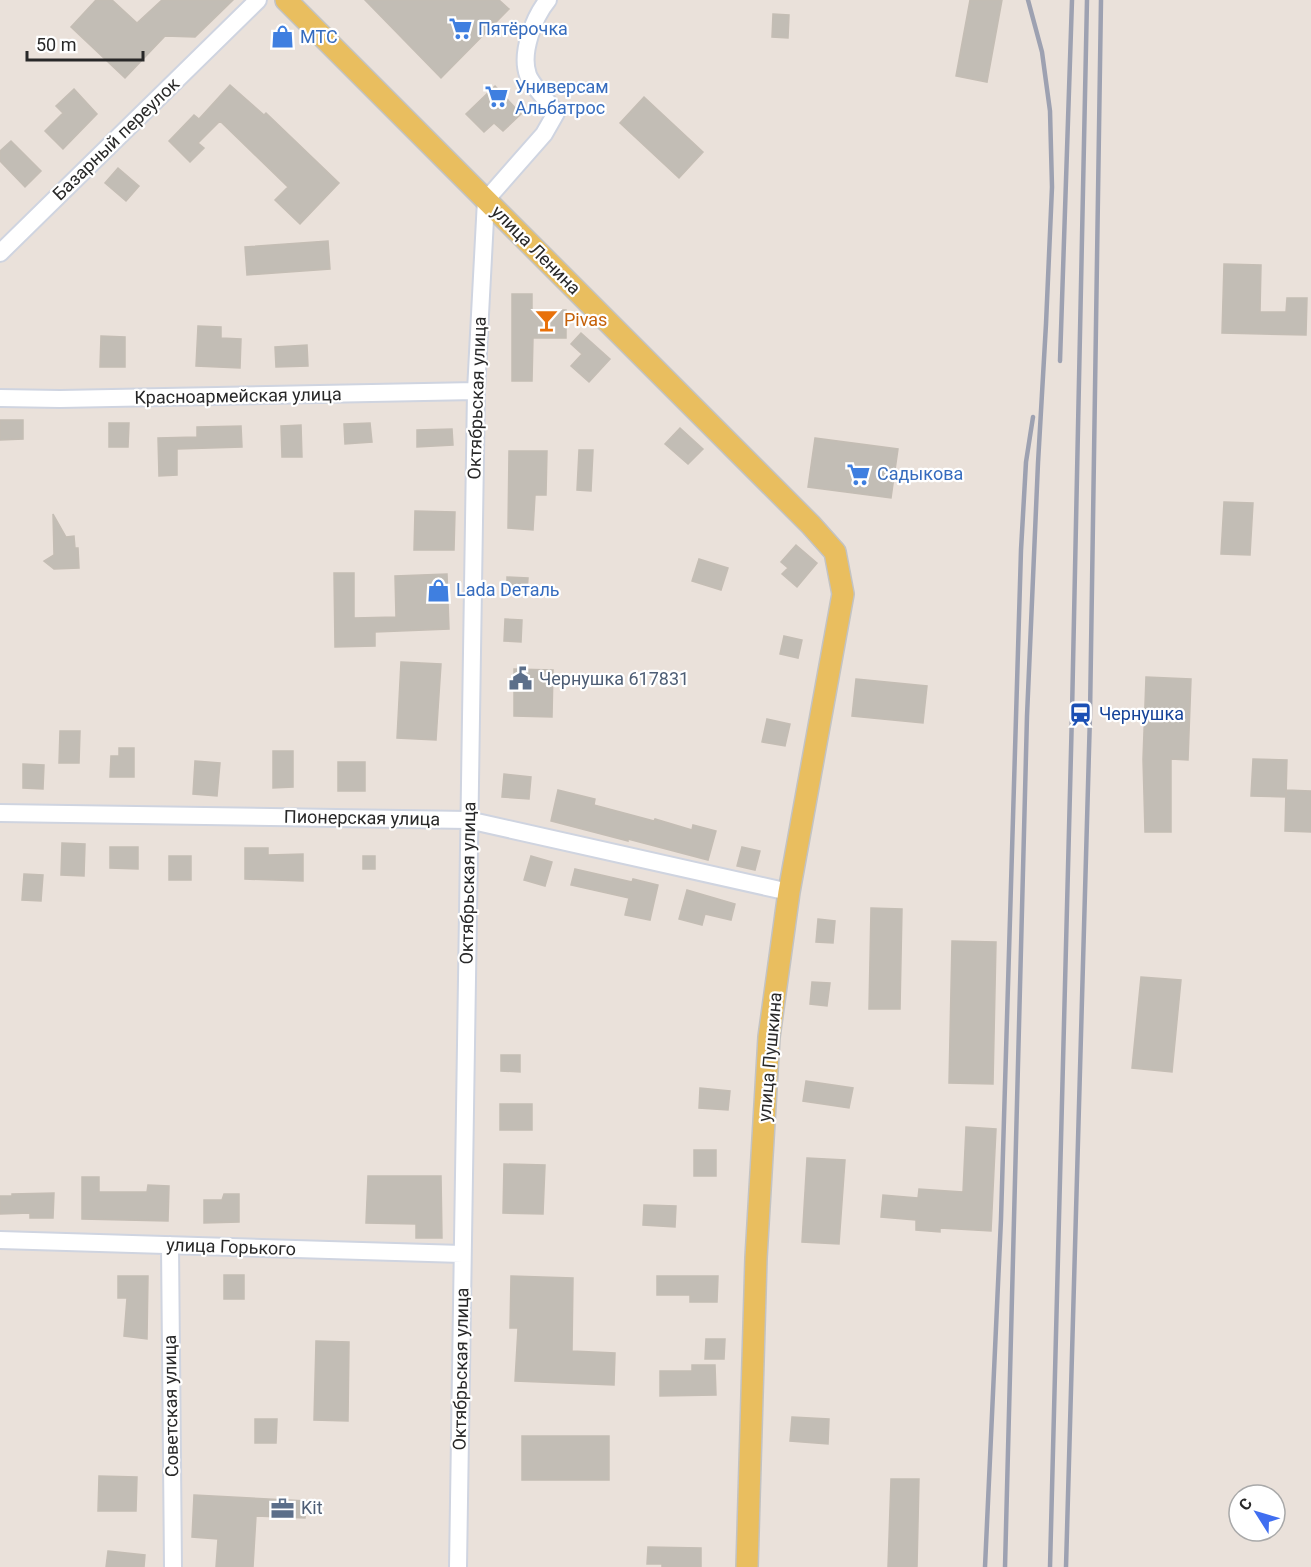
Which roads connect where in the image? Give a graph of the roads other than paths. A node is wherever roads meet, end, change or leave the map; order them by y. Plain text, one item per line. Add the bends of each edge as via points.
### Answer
1 (258, 0) edge
2 (286, 0) edge
3 (548, 0) edge
4 (486, 200) junction
5 (0, 252) edge
6 (476, 391) junction
7 (0, 398) edge
8 (835, 552) joint
9 (0, 813) edge
10 (468, 820) junction
11 (789, 892) junction
12 (0, 1240) edge
13 (170, 1245) junction
14 (462, 1254) junction
15 (173, 1567) edge
16 (458, 1567) edge
17 (747, 1567) edge

1 - 5 street, Базарный переулок
2 - 4 main road, улица Ленина
3 - 4 street via 525,50 528,75 556,112 544,134
4 - 6 street, Октябрьская улица
4 - 8 main road, улица Ленина
6 - 7 street, Красноармейская улица
6 - 10 street, Октябрьская улица
8 - 11 main road, улица Пушкина via 843,594
9 - 10 street, Пионерская улица
10 - 11 street, Пионерская улица
10 - 14 street, Октябрьская улица
11 - 17 main road, улица Пушкина via 768,1049 756,1258
12 - 13 street, улица Горького
13 - 14 street, улица Горького
13 - 15 street, Советская улица
14 - 16 street, Октябрьская улица

